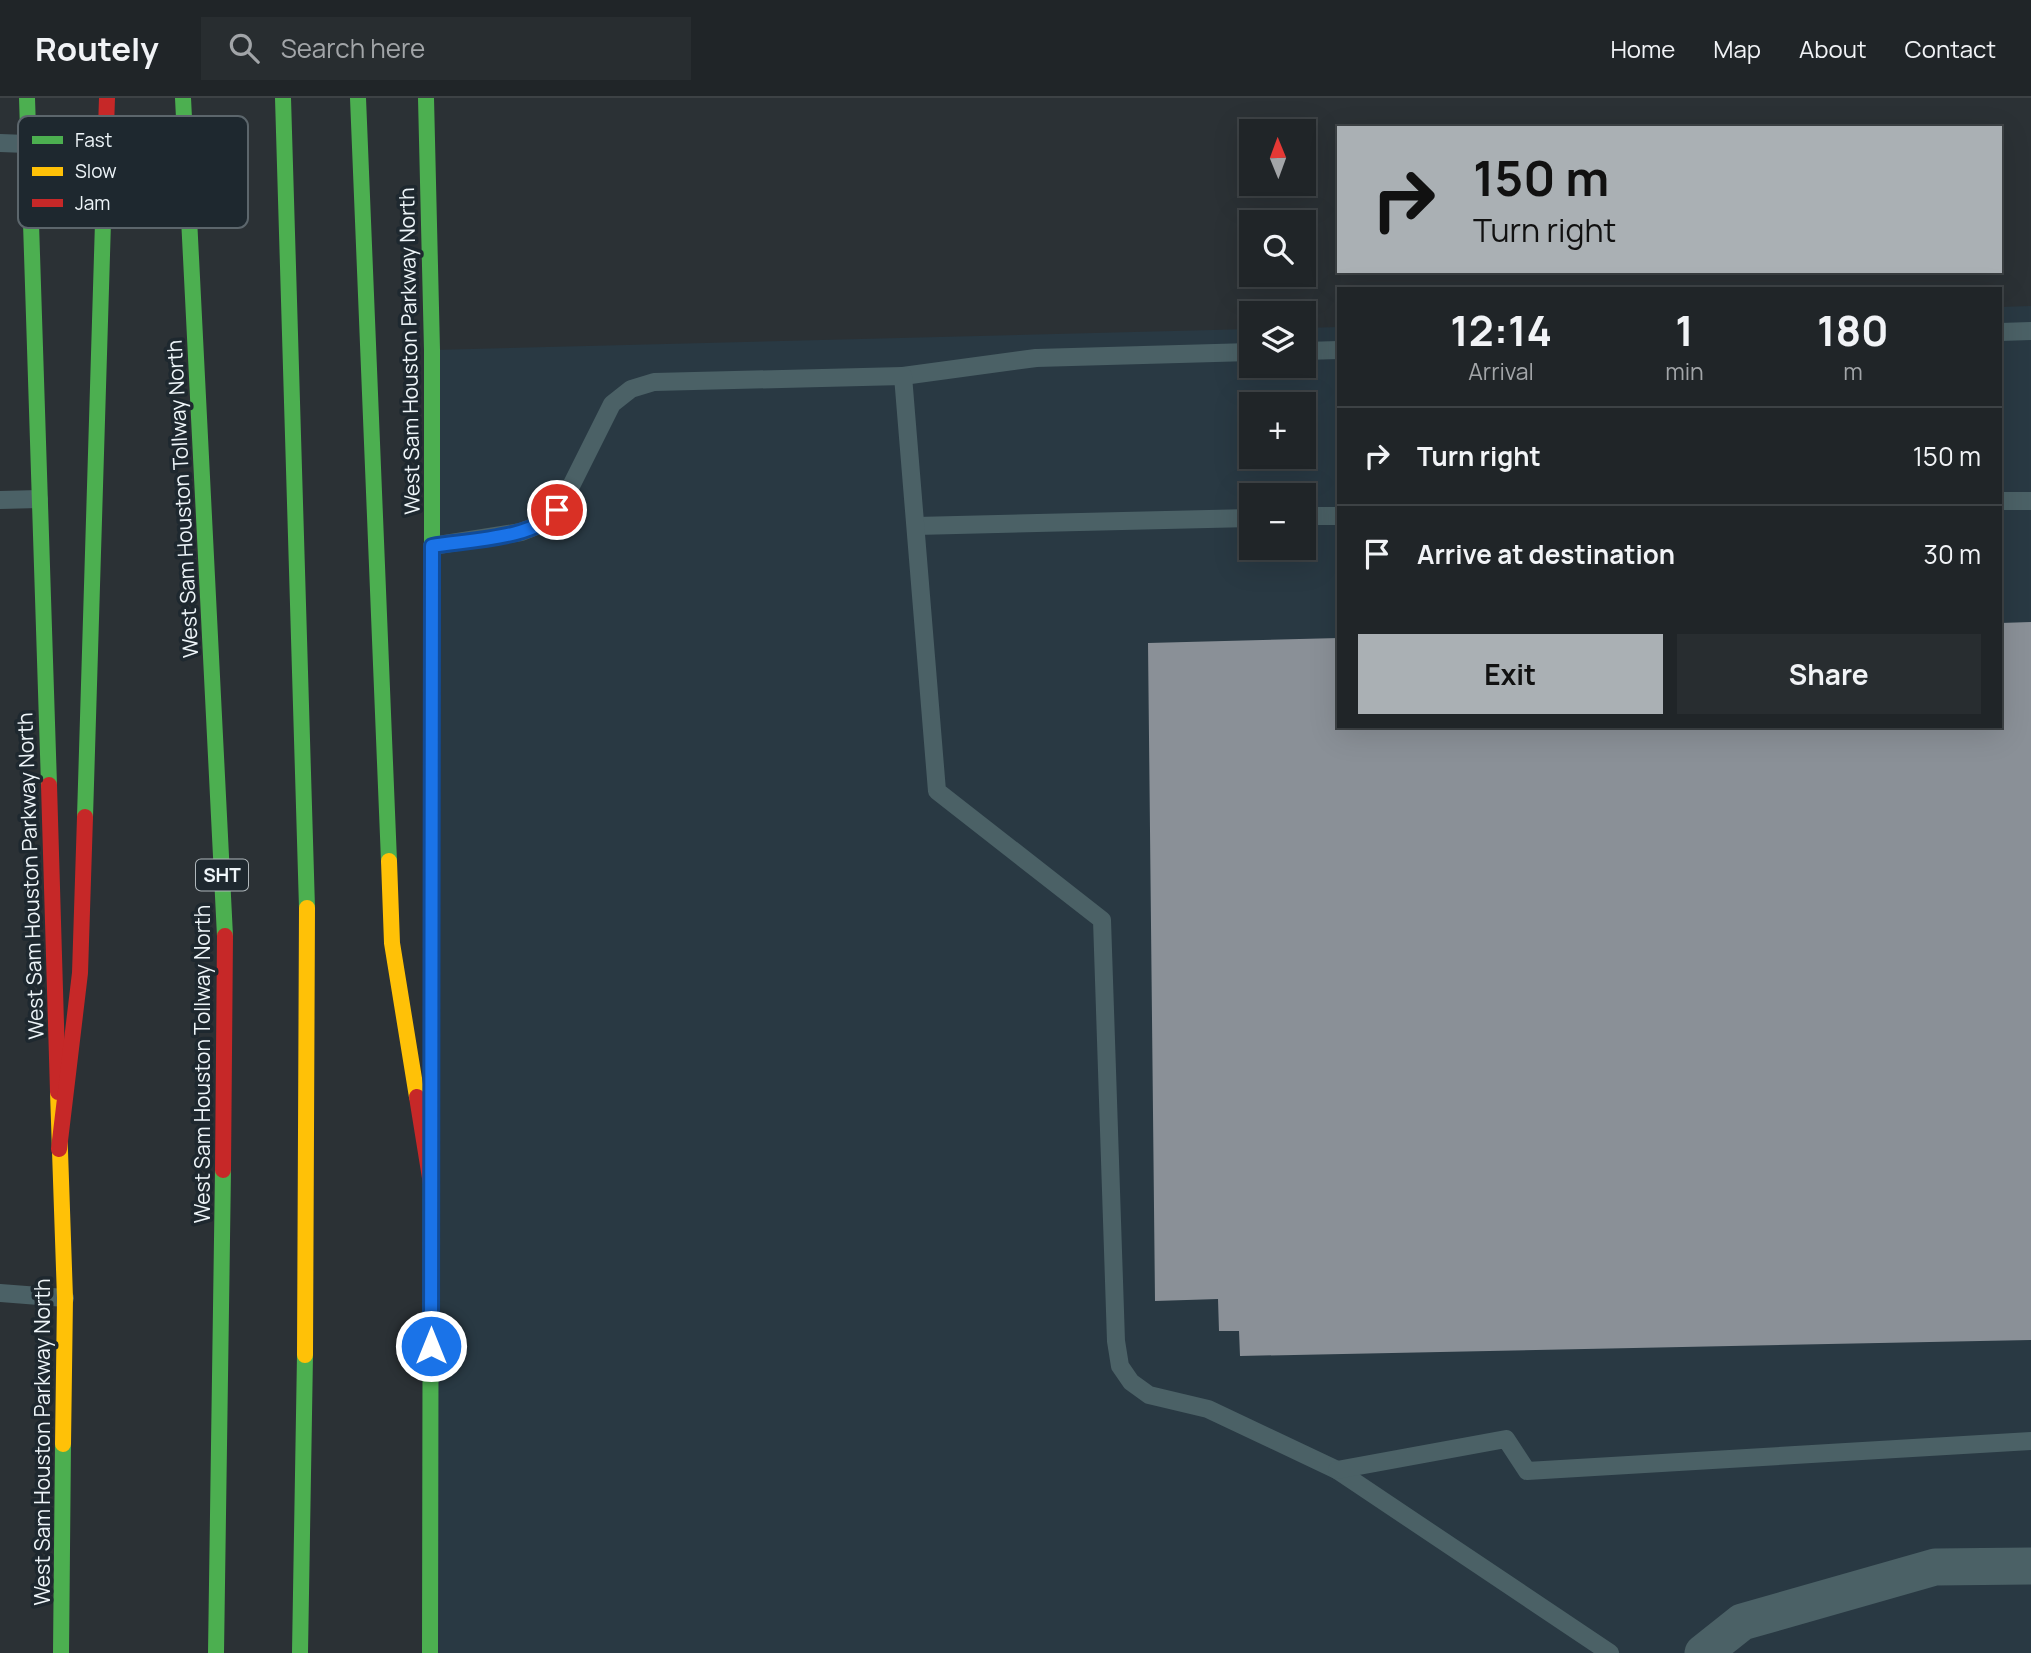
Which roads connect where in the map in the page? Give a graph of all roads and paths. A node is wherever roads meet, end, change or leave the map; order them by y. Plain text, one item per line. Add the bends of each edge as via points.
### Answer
1 (27, 98) edge
2 (107, 98) edge
3 (183, 98) edge
4 (283, 98) edge
5 (358, 98) edge
6 (426, 98) edge
7 (27, 116) edge
8 (106, 116) edge
9 (184, 116) edge
10 (0, 143) edge
11 (18, 144) edge
12 (30, 228) edge
13 (103, 228) edge
14 (189, 228) edge
15 (2031, 331) edge
16 (2002, 332) edge
17 (1337, 350) edge
18 (1316, 351) edge
19 (1239, 352) edge
20 (903, 376) junction
21 (39, 499) junction
22 (0, 500) edge
23 (2002, 501) edge
24 (2031, 501) edge
25 (1316, 516) edge
26 (1337, 516) edge
27 (1239, 517) edge
28 (916, 526) junction
29 (432, 546) junction
30 (59, 1149) junction
31 (431, 1184) junction
32 (0, 1293) edge
33 (65, 1298) junction
34 (2031, 1441) edge
35 (1337, 1470) junction
36 (2031, 1566) edge
37 (61, 1653) edge
38 (216, 1653) edge
39 (300, 1653) edge
40 (430, 1653) edge
41 (1610, 1653) edge
42 (1703, 1653) edge

1 - 7 main road, West Sam Houston Parkway North
2 - 8 main road
3 - 9 main road, West Sam Houston Tollway North / SHT
4 - 39 main road via 307,929
5 - 31 main road via 392,943
6 - 29 main road, West Sam Houston Parkway North
10 - 11 lane
12 - 21 main road, West Sam Houston Parkway North
13 - 30 main road via 80,973
14 - 38 main road, West Sam Houston Tollway North / SHT via 226,965
15 - 16 lane
17 - 18 lane
19 - 20 lane via 1036,358
20 - 28 lane
20 - 29 lane via 654,382 631,389 612,404 549,521 521,532
21 - 22 lane
21 - 30 main road, West Sam Houston Parkway North
23 - 24 lane
25 - 26 lane
27 - 28 lane
28 - 35 lane via 937,791 1102,920 1120,1366 1131,1382 1149,1395 1208,1409
29 - 31 main road, West Sam Houston Parkway North
30 - 33 main road, West Sam Houston Parkway North
31 - 40 main road, West Sam Houston Parkway North
32 - 33 lane
33 - 37 main road, West Sam Houston Parkway North
34 - 35 lane via 1527,1471 1506,1439
35 - 41 lane
36 - 42 street via 1935,1567 1742,1622

